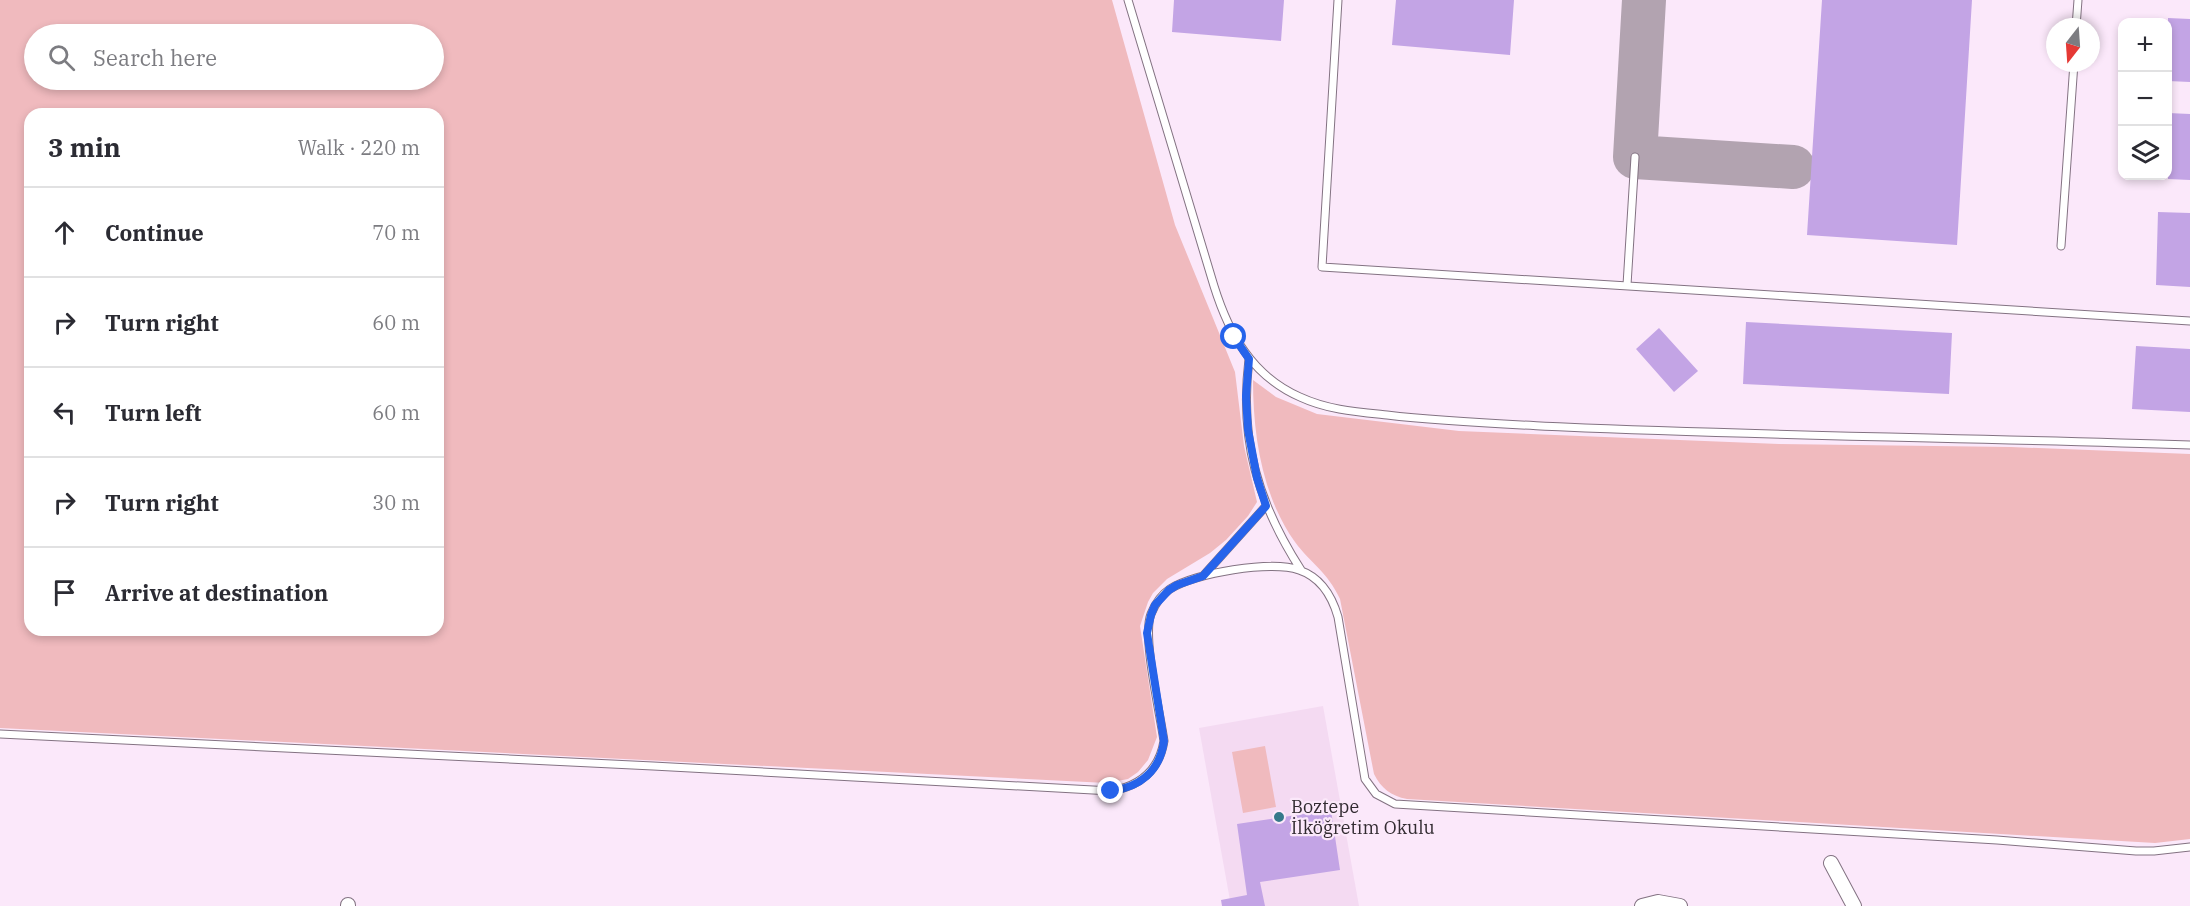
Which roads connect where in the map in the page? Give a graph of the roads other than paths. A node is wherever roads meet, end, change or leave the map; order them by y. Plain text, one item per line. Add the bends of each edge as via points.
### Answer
1 (1128, 0) edge
2 (1338, 0) edge
3 (2078, 0) edge
4 (2077, 18) edge
5 (2073, 72) edge
6 (1635, 157) dead end
7 (2061, 246) dead end
8 (1627, 285) junction
9 (2190, 321) edge
10 (1249, 359) junction
11 (2190, 445) edge
12 (1266, 506) junction
13 (1301, 570) junction
14 (1203, 576) junction
15 (0, 734) edge
16 (2190, 847) edge
17 (1831, 863) dead end
18 (1642, 906) edge
19 (1680, 906) edge
20 (1854, 906) edge

1 - 10 lane via 1219,304
2 - 8 lane via 1322,267
3 - 4 lane
5 - 7 lane
6 - 8 lane
8 - 9 lane
10 - 11 lane via 1275,383 1319,405 1445,422 1730,434
10 - 12 lane via 1248,430
12 - 13 lane
12 - 14 lane
13 - 14 lane via 1259,567
13 - 16 lane via 1318,581 1335,607 1365,779 1376,794 1395,804 2136,851
14 - 15 lane via 1177,585 1155,605 1147,633 1163,748 1157,764 1142,781 1111,791
17 - 20 street
18 - 19 street via 1658,902

